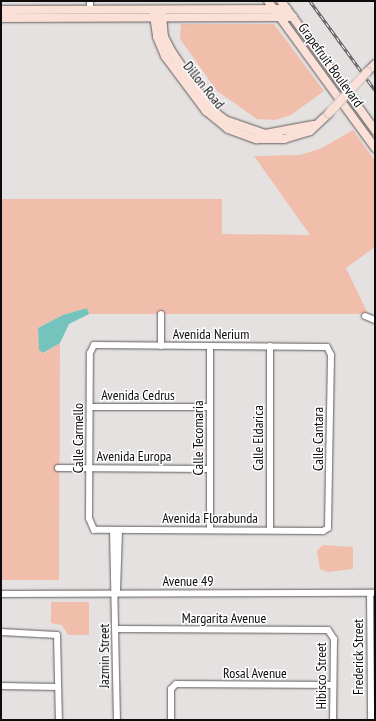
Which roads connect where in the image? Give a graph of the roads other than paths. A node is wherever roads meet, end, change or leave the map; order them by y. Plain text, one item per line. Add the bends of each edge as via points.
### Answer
1 (90, 1) edge
2 (268, 1) edge
3 (281, 1) edge
4 (274, 9) junction
5 (287, 9) junction
6 (1, 10) edge
7 (90, 10) junction
8 (158, 10) junction
9 (280, 17) junction
10 (293, 17) junction
11 (1, 18) edge
12 (26, 18) junction
13 (158, 18) junction
14 (375, 64) edge
15 (375, 130) edge
16 (375, 148) edge
17 (161, 314) dead end
18 (364, 316) dead end
19 (375, 320) edge
20 (161, 346) junction
21 (210, 346) junction
22 (270, 346) junction
23 (92, 347) joint
24 (329, 349) joint
25 (91, 407) junction
26 (210, 407) junction
27 (58, 468) dead end
28 (90, 468) junction
29 (210, 469) junction
30 (92, 528) joint
31 (328, 528) joint
32 (116, 530) junction
33 (210, 530) junction
34 (270, 530) junction
35 (116, 592) junction
36 (373, 593) edge
37 (1, 594) edge
38 (116, 629) junction
39 (1, 632) edge
40 (332, 632) joint
41 (333, 685) junction
42 (1, 686) edge
43 (58, 687) junction
44 (58, 720) edge
45 (116, 720) edge
46 (171, 720) edge
47 (334, 720) edge
48 (371, 720) edge

1 - 7 street
2 - 4 main road, Grapefruit Boulevard
3 - 5 main road, Grapefruit Boulevard
4 - 5 main road
4 - 8 main road
4 - 9 main road, Grapefruit Boulevard
5 - 10 main road, Grapefruit Boulevard
6 - 7 main road
7 - 8 main road
7 - 12 main road via 85,14 37,14
8 - 13 main road, Dillon Road
9 - 10 main road
9 - 13 main road
9 - 16 main road, Grapefruit Boulevard
10 - 15 main road, Grapefruit Boulevard
11 - 12 main road
12 - 13 main road
13 - 14 main road, Dillon Road, bridge via 172,52 209,107 225,120 265,134 284,133 316,124
17 - 20 street
18 - 19 street
20 - 21 street, Avenida Nerium
20 - 23 street, Avenida Nerium via 98,344
21 - 22 street, Avenida Nerium
21 - 26 street, Calle Tecomaria
22 - 24 street, Avenida Nerium via 323,345
22 - 34 street, Calle Eldarica
23 - 25 street, Calle Carmello
24 - 31 street, Calle Cantara
25 - 26 street, Avenida Cedrus
25 - 28 street, Calle Carmello
26 - 29 street, Calle Tecomaria
27 - 28 street, Avenida Europa
28 - 29 street, Avenida Europa
28 - 30 street, Calle Carmello
29 - 33 street, Calle Tecomaria
30 - 32 street, Avenida Florabunda
31 - 34 street, Avenida Florabunda
32 - 33 street, Avenida Florabunda
32 - 35 street, Jazmin Street
33 - 34 street, Avenida Florabunda
35 - 36 street, Avenue 49
35 - 37 street, Avenue 49
35 - 38 street, Jazmin Street
36 - 48 street, Frederick Street
38 - 40 street, Margarita Avenue
38 - 45 street, Jazmin Street
39 - 43 street via 57,635
40 - 41 street, Hibisco Street
41 - 46 street, Rosal Avenue via 176,684 171,689
41 - 47 street, Hibisco Street
42 - 43 street
43 - 44 street

